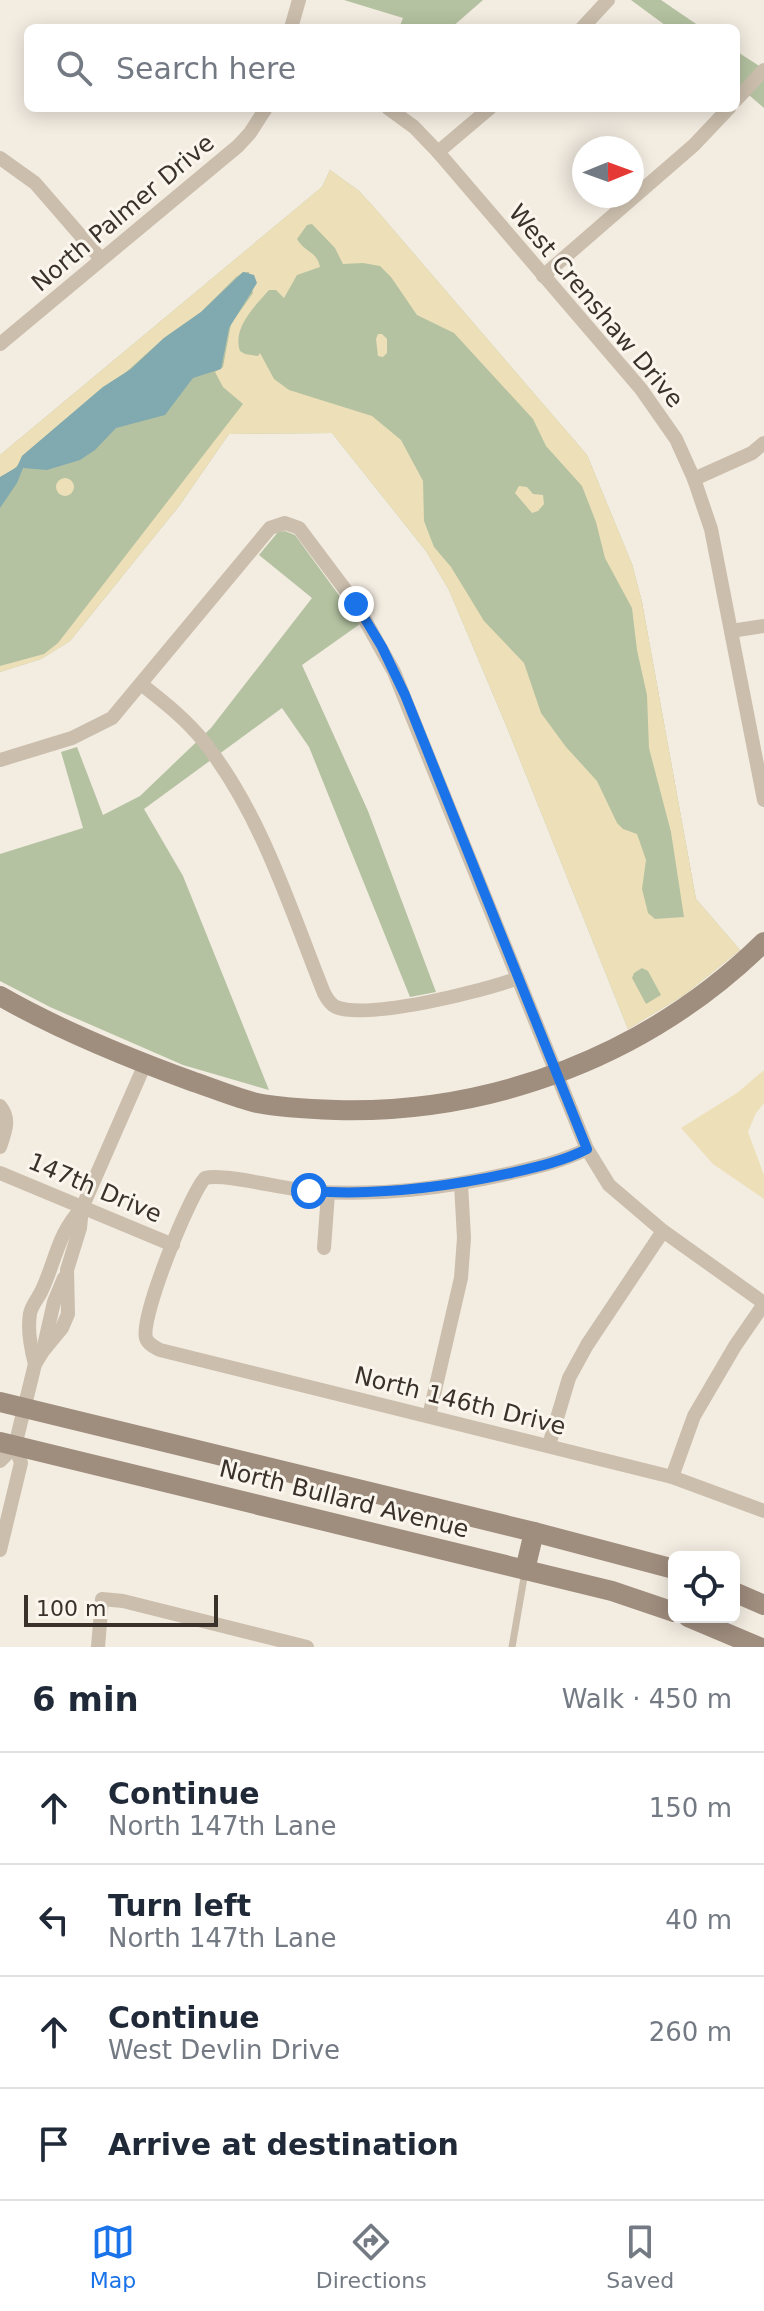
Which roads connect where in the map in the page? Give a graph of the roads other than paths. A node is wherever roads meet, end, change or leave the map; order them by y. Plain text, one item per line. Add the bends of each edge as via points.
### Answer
1 (299, 0) edge
2 (608, 0) edge
3 (292, 24) edge
4 (586, 24) edge
5 (764, 70) edge
6 (740, 96) edge
7 (263, 112) edge
8 (393, 112) edge
9 (485, 112) edge
10 (725, 112) edge
11 (438, 152) junction
12 (0, 158) edge
13 (101, 259) junction
14 (543, 276) junction
15 (0, 344) edge
16 (764, 443) edge
17 (694, 479) junction
18 (764, 626) edge
19 (731, 631) junction
20 (141, 684) junction
21 (0, 760) edge
22 (764, 800) edge
23 (764, 942) edge
24 (518, 978) junction
25 (0, 996) edge
26 (145, 1064) junction
27 (557, 1074) junction
28 (1, 1107) edge
29 (0, 1147) edge
30 (587, 1149) junction
31 (0, 1173) edge
32 (461, 1184) junction
33 (328, 1193) junction
34 (82, 1208) junction
35 (663, 1231) junction
36 (173, 1245) junction
37 (324, 1248) dead end
38 (55, 1294) junction
39 (764, 1304) edge
40 (39, 1358) junction
41 (0, 1402) edge
42 (25, 1408) junction
43 (429, 1416) junction
44 (8, 1444) edge
45 (549, 1445) junction
46 (0, 1461) edge
47 (672, 1477) junction
48 (764, 1511) edge
49 (534, 1532) junction
50 (0, 1550) edge
51 (668, 1567) edge
52 (525, 1570) junction
53 (740, 1595) edge
54 (764, 1605) edge
55 (668, 1610) edge
56 (702, 1623) edge
57 (98, 1647) edge
58 (307, 1647) edge
59 (512, 1647) edge
60 (759, 1647) edge

1 - 3 street
2 - 4 street
5 - 6 street
7 - 13 street, North Palmer Drive via 238,146
8 - 11 street, West Crenshaw Drive
9 - 11 street
10 - 14 street
11 - 14 street, West Crenshaw Drive
12 - 13 street via 35,183
13 - 15 street, North Palmer Drive
14 - 17 street, West Crenshaw Drive via 650,401
16 - 17 street
17 - 19 street, West Crenshaw Drive via 711,529
18 - 19 street
19 - 22 street, West Crenshaw Drive
20 - 21 street via 112,718 72,738
20 - 24 street via 195,732 235,786 264,841 330,1003 378,1009 422,1004
20 - 24 street via 270,528 295,525 341,582 382,647
23 - 27 main road via 684,1009 614,1050
24 - 27 street
25 - 26 main road
26 - 27 main road via 255,1103 293,1108 433,1106
26 - 34 street
27 - 30 street
28 - 29 street via 7,1125
30 - 32 street via 541,1166
30 - 35 street via 609,1185
31 - 34 street, 147th Drive
32 - 33 street
32 - 43 street via 461,1278
33 - 36 street via 205,1178
33 - 37 street
34 - 36 street, 147th Drive
34 - 38 street via 67,1270
34 - 38 street via 67,1223
35 - 39 street
35 - 45 street via 569,1378
36 - 43 street, North 146th Drive via 148,1318 146,1338 151,1346
38 - 40 street via 68,1314
38 - 40 street via 32,1306 31,1348
39 - 47 street via 694,1416
40 - 42 street
41 - 42 main road, North Bullard Avenue
42 - 44 street
42 - 49 main road, North Bullard Avenue
43 - 45 street, North 146th Drive
44 - 46 street
44 - 50 street via 21,1463
44 - 52 main road, North Bullard Avenue
45 - 47 street, North 146th Drive
47 - 48 street, North 146th Drive
49 - 51 main road, North Bullard Avenue
49 - 52 main road
52 - 55 main road, North Bullard Avenue
52 - 59 lane
53 - 54 main road
56 - 60 main road
57 - 58 street via 102,1599

